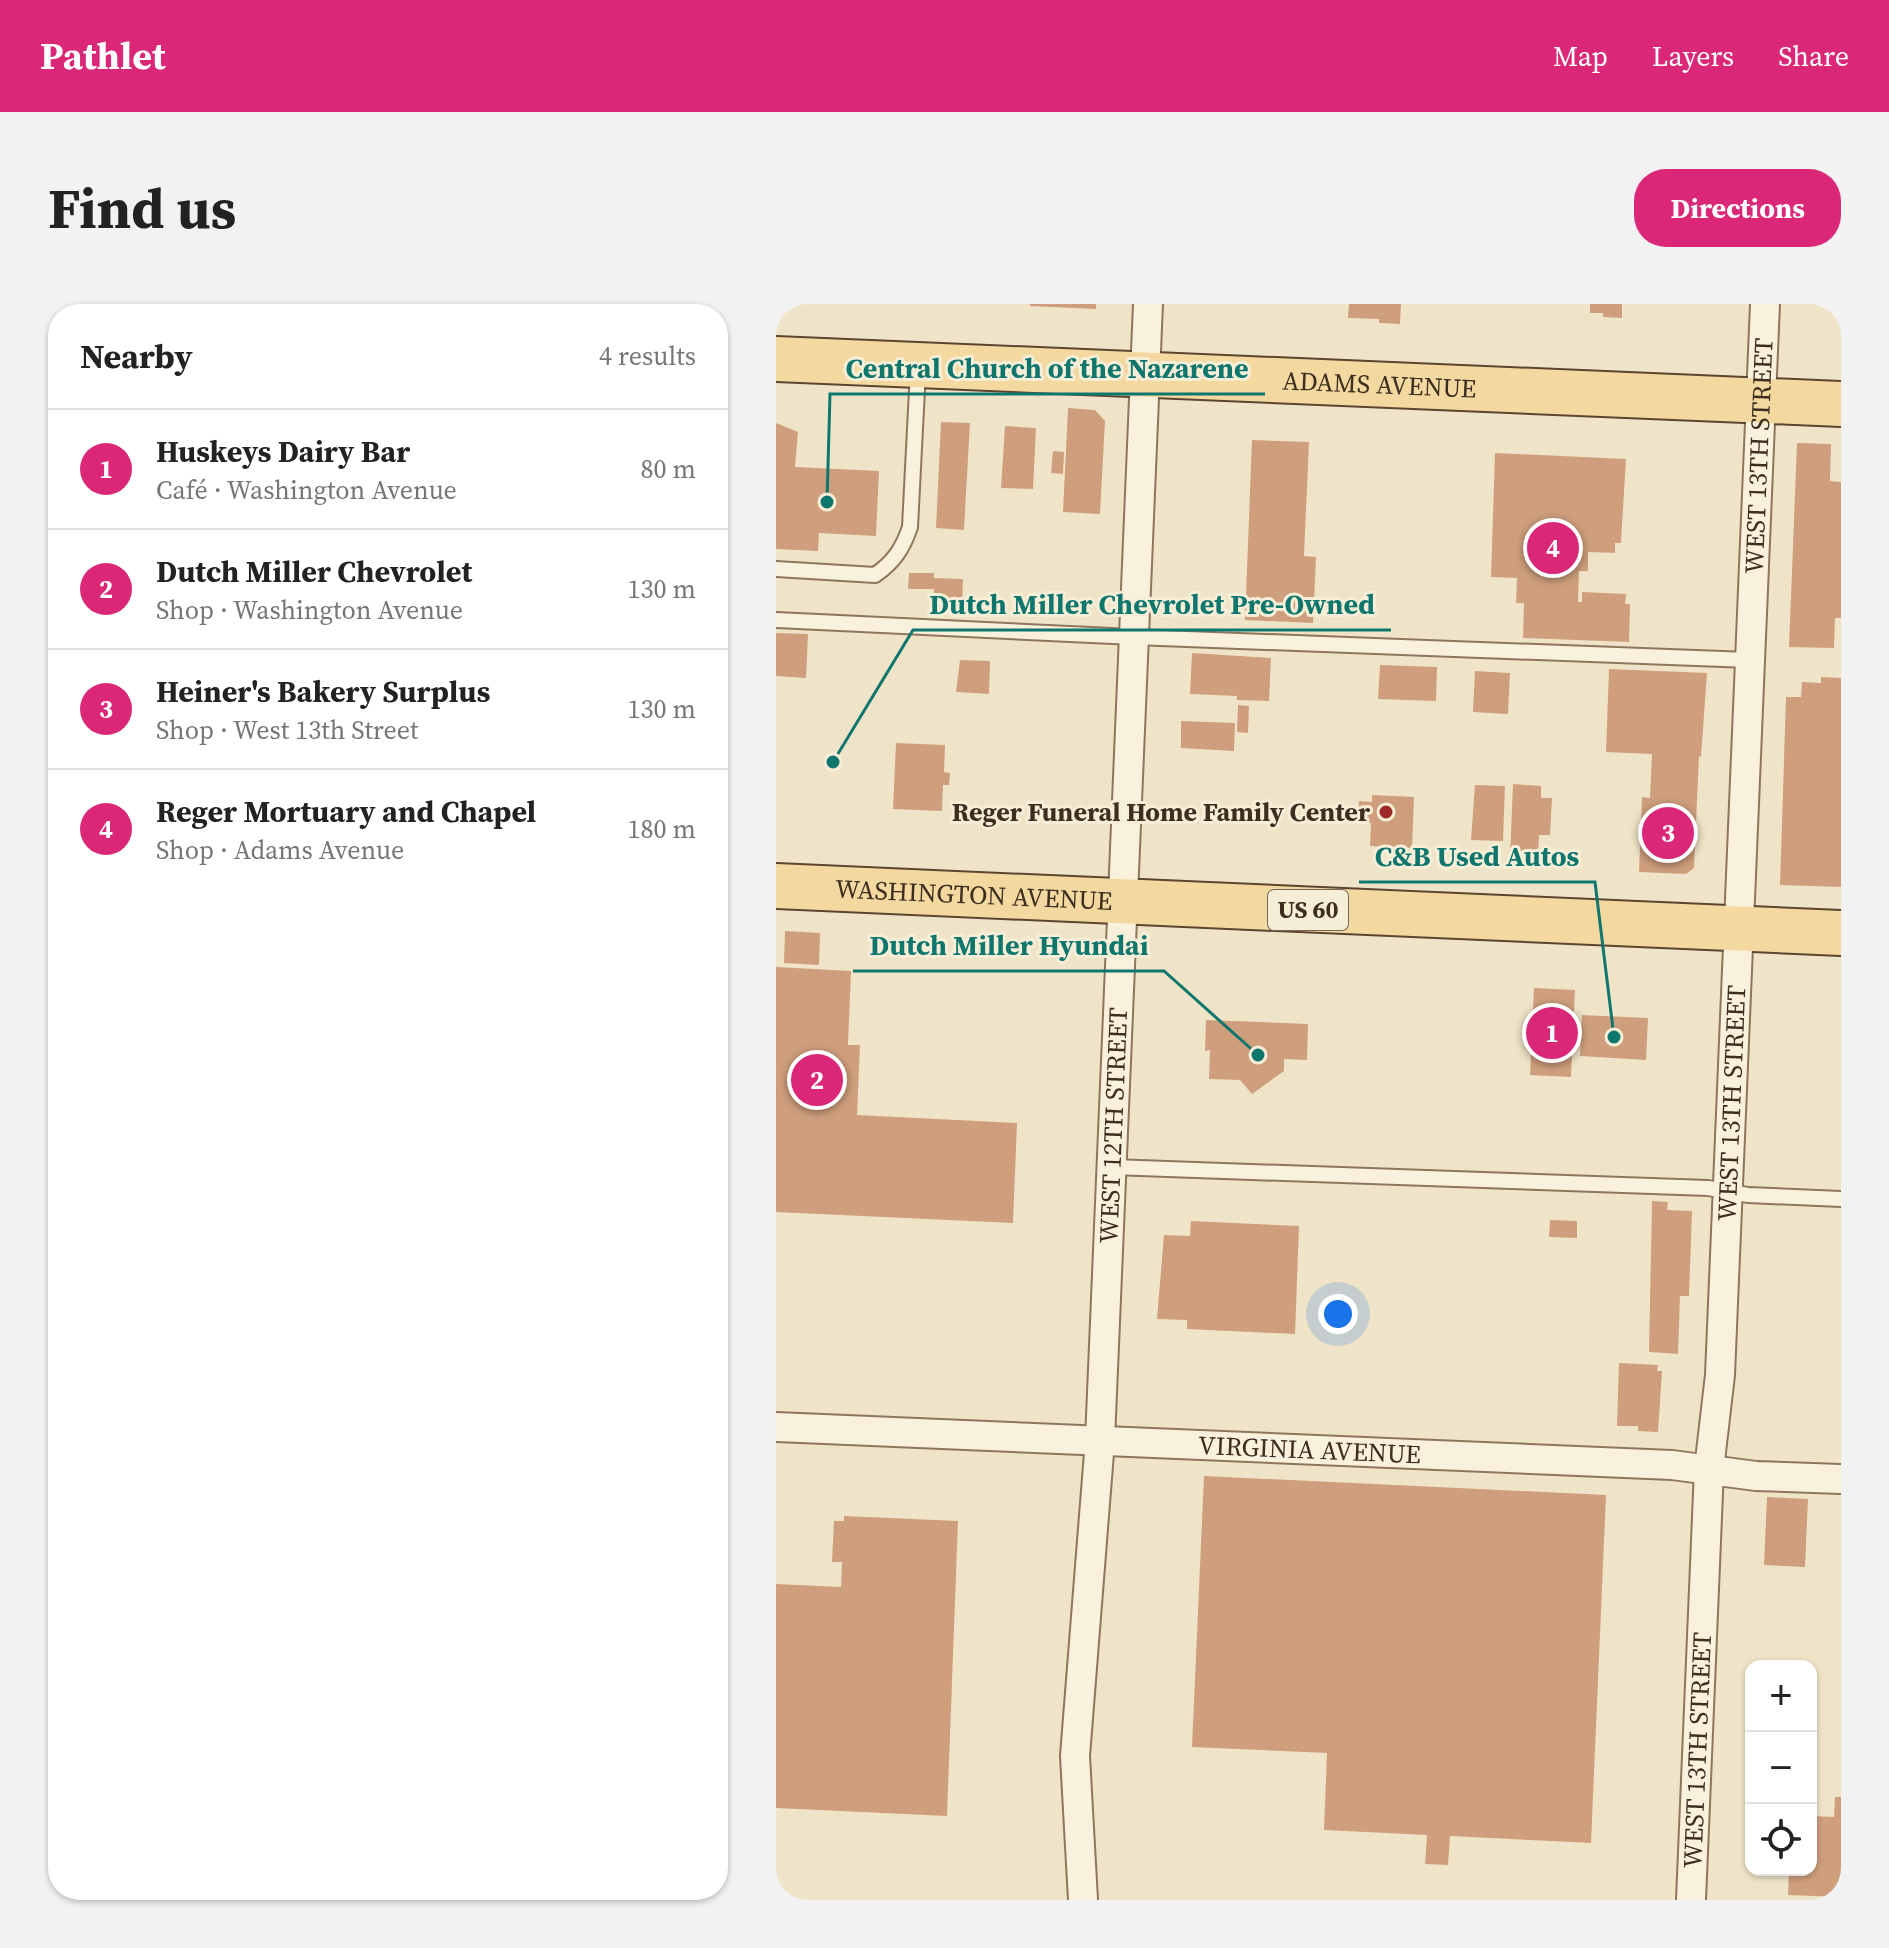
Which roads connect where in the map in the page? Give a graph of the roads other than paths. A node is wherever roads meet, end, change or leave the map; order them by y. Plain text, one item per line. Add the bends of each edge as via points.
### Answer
1 (1148, 304) edge
2 (1765, 304) edge
3 (776, 359) edge
4 (918, 366) junction
5 (1145, 376) junction
6 (1762, 401) junction
7 (1841, 404) edge
8 (776, 569) edge
9 (776, 620) edge
10 (1134, 637) junction
11 (1749, 660) junction
12 (776, 886) edge
13 (1123, 902) junction
14 (1737, 929) junction
15 (1841, 933) edge
16 (1112, 1167) junction
17 (1728, 1192) junction
18 (1841, 1199) edge
19 (776, 1427) edge
20 (1100, 1440) junction
21 (1709, 1469) junction
22 (1841, 1479) edge
23 (1083, 1900) edge
24 (1691, 1900) edge

1 - 5 street, WEST 12TH STREET
2 - 6 street, WEST 13TH STREET
3 - 4 main road, ADAMS AVENUE
4 - 5 main road, ADAMS AVENUE
4 - 8 lane via 910,527 903,546 875,575
5 - 6 main road, ADAMS AVENUE
5 - 10 street, WEST 12TH STREET
6 - 7 main road, ADAMS AVENUE
6 - 11 street, WEST 13TH STREET
9 - 10 lane
10 - 11 lane
10 - 13 street, WEST 12TH STREET
11 - 14 street, WEST 13TH STREET
12 - 13 main road, WASHINGTON AVENUE / US 60
13 - 14 main road, WASHINGTON AVENUE / US 60
13 - 16 street, WEST 12TH STREET
14 - 15 main road, WASHINGTON AVENUE / US 60
14 - 17 street, WEST 13TH STREET
16 - 17 lane
16 - 20 street, WEST 12TH STREET
17 - 18 lane
17 - 21 street, WEST 13TH STREET via 1719,1391
19 - 20 street, VIRGINIA AVENUE
20 - 21 street, VIRGINIA AVENUE
20 - 23 street, WEST 12TH STREET via 1075,1756
21 - 22 street, VIRGINIA AVENUE
21 - 24 street, WEST 13TH STREET

